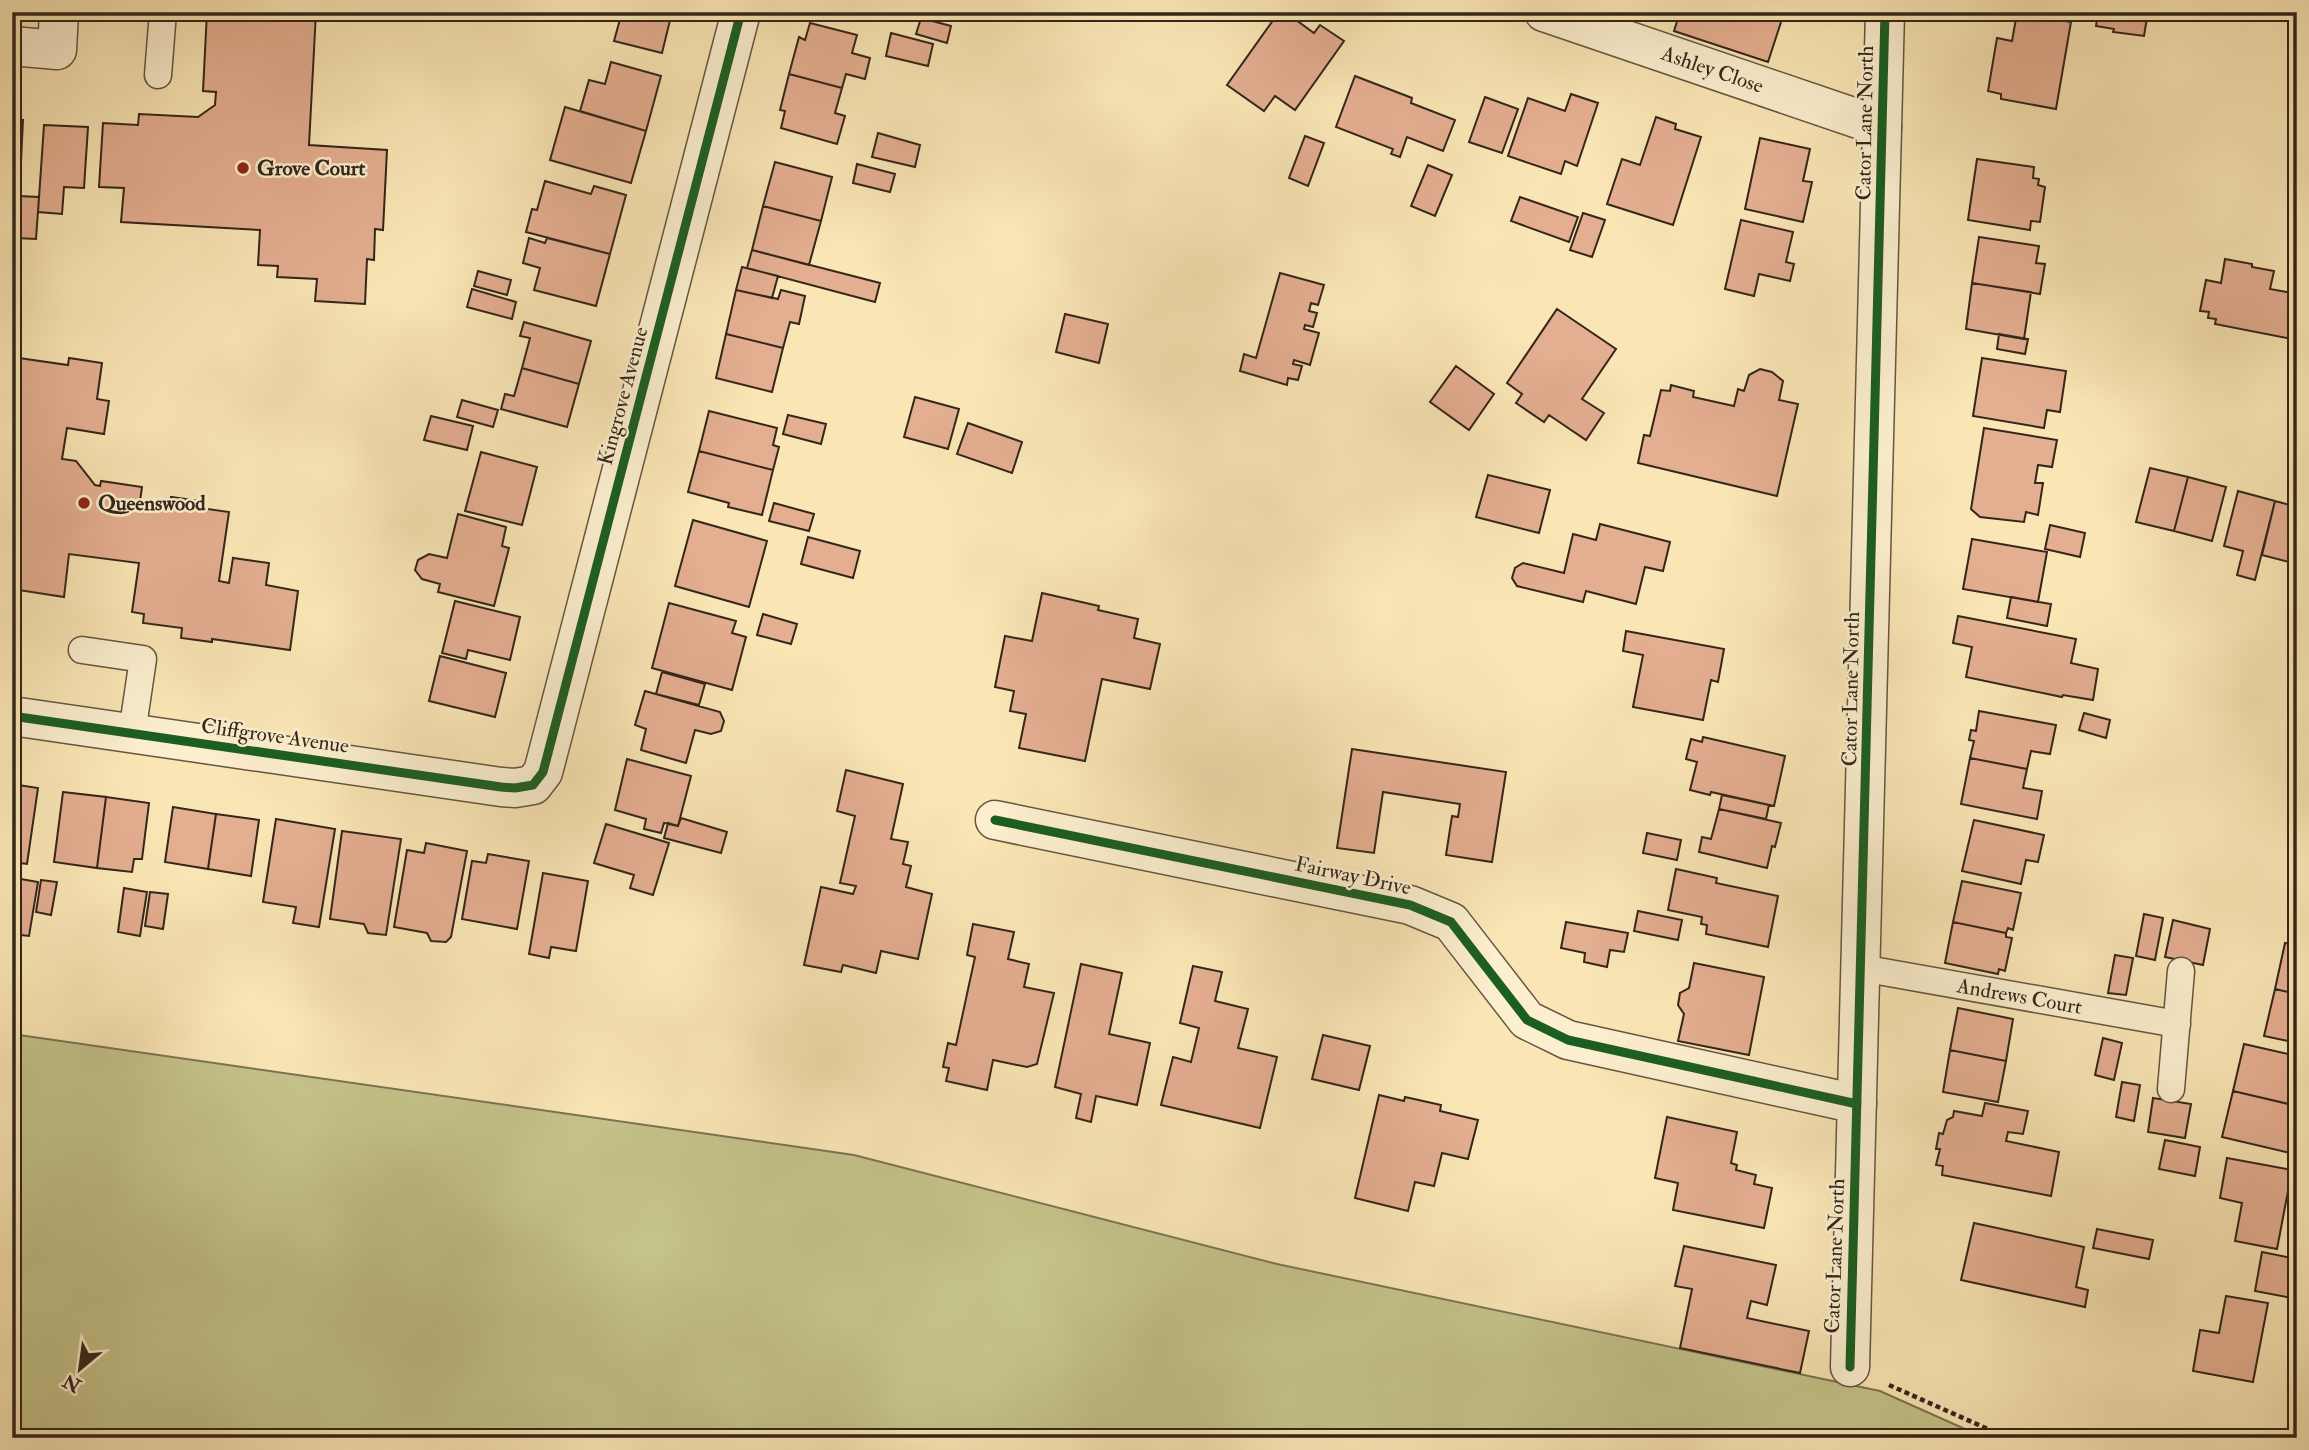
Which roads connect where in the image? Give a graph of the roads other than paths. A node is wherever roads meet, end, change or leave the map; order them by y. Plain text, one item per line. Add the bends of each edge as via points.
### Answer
1 (59, 12) edge
2 (163, 12) edge
3 (741, 12) edge
4 (1544, 12) edge
5 (1885, 12) edge
6 (12, 47) edge
7 (158, 75) dead end
8 (1882, 127) junction
9 (82, 650) dead end
10 (12, 716) edge
11 (132, 733) junction
12 (533, 785) joint
13 (995, 820) dead end
14 (1861, 968) junction
15 (2181, 971) dead end
16 (2177, 1024) junction
17 (2171, 1089) dead end
18 (1857, 1104) junction
19 (1850, 1367) road end

1 - 6 street via 56,66
2 - 7 lane
3 - 12 street, Kingrove Avenue via 551,744 543,772
4 - 8 street, Ashley Close
5 - 8 street, Cator Lane North
8 - 14 street, Cator Lane North
9 - 11 lane via 143,659
10 - 11 street, Cliffgrove Avenue
11 - 12 street, Cliffgrove Avenue via 501,787
13 - 18 street, Fairway Drive via 1410,905 1451,922 1527,1020 1568,1040
14 - 16 lane, Andrews Court
14 - 18 street, Cator Lane North
15 - 16 lane
16 - 17 lane
18 - 19 street, Cator Lane North

